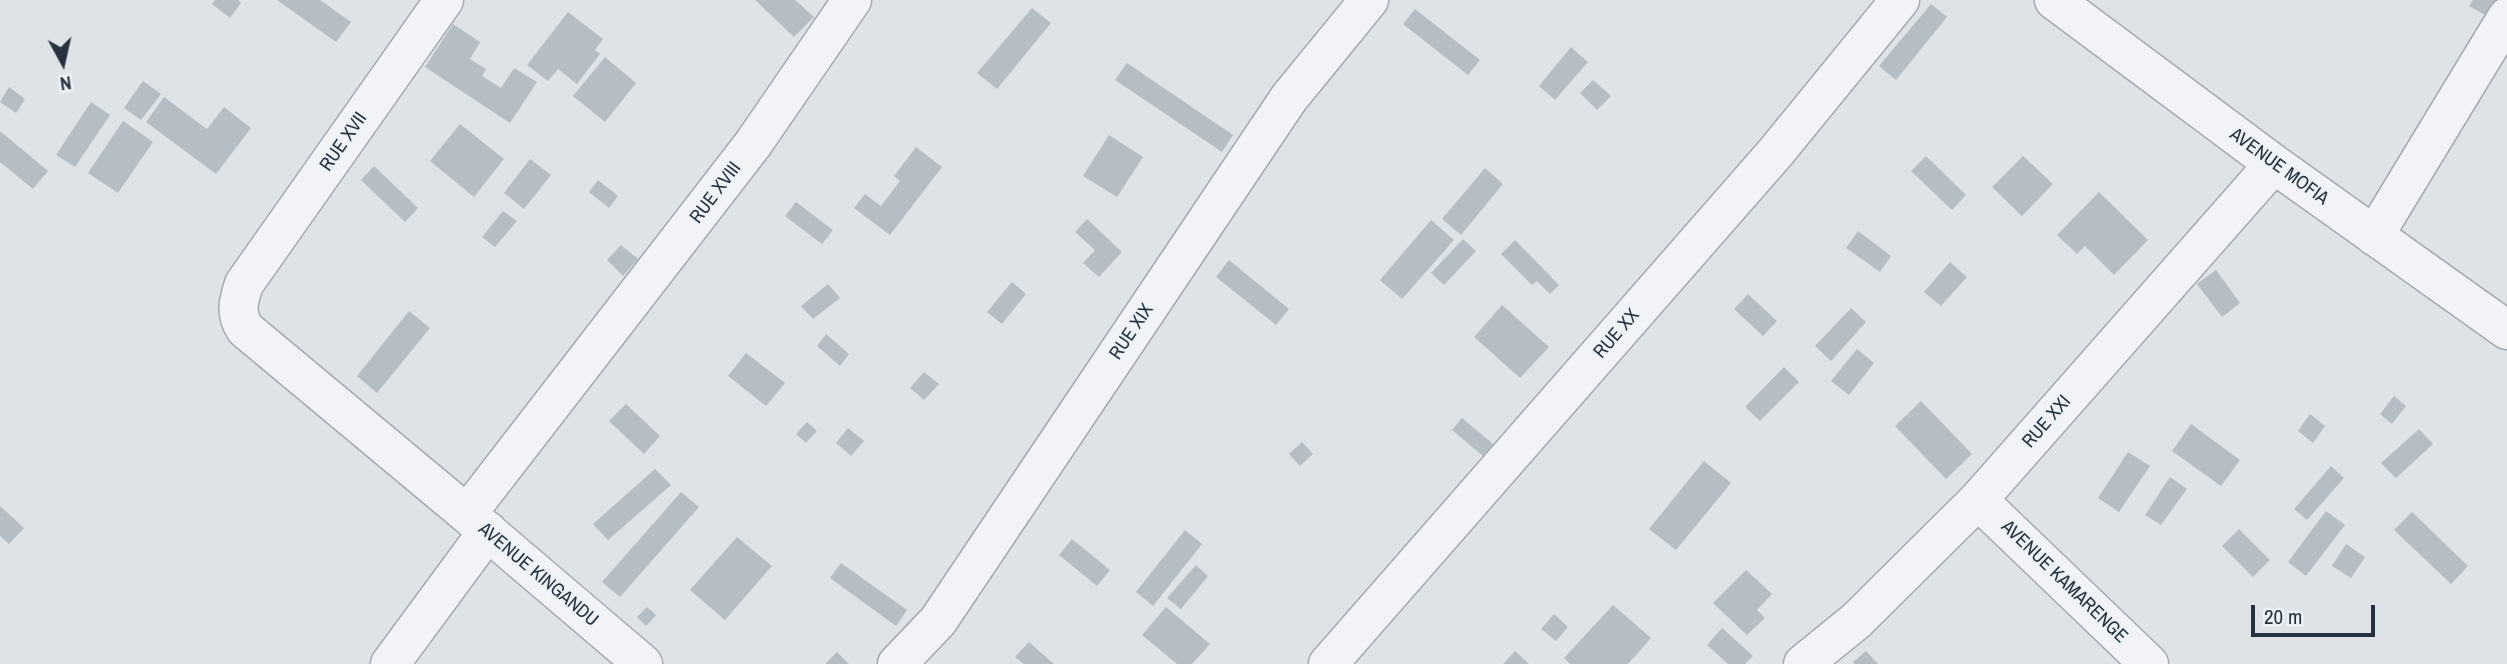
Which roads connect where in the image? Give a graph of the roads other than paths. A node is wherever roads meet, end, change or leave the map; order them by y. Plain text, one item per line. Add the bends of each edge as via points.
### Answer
1 (444, 0) edge
2 (852, 0) edge
3 (1369, 0) edge
4 (1900, 0) edge
5 (2054, 0) edge
6 (2507, 17) edge
7 (2274, 164) junction
8 (2374, 236) junction
9 (2507, 330) edge
10 (572, 381) joint
11 (1978, 499) junction
12 (478, 522) junction
13 (390, 664) edge
14 (643, 664) edge
15 (897, 664) edge
16 (1328, 664) edge
17 (1804, 664) edge
18 (2149, 664) edge

1 - 12 street, RUE XVII via 244,284 237,317 245,329
2 - 10 street, RUE XVIII via 753,144
3 - 15 street, RUE XIX via 1289,98 938,621
4 - 16 street, RUE XX via 1776,152
5 - 7 street, AVENUE MOFIA
6 - 8 street
7 - 8 street, AVENUE MOFIA
7 - 11 street, RUE XXI
8 - 9 street, AVENUE MOFIA
10 - 12 street, AVENUE KINGANDU
11 - 17 street, RUE XXI via 1856,621
11 - 18 street, AVENUE KAMARENGE
12 - 13 street
12 - 14 street, AVENUE KINGANDU

